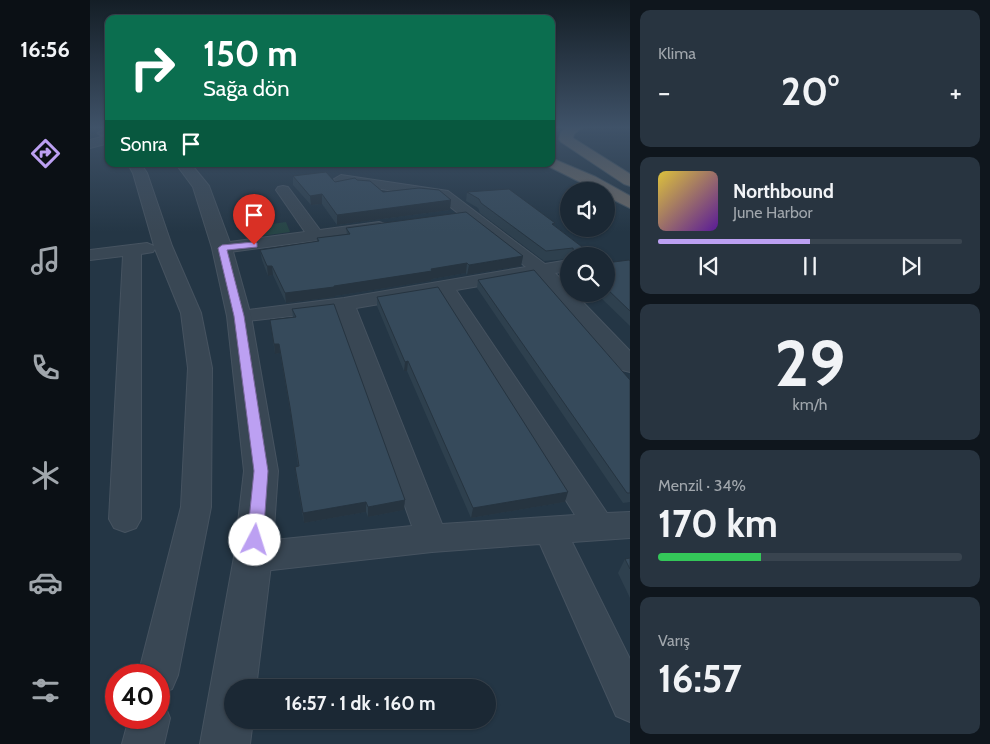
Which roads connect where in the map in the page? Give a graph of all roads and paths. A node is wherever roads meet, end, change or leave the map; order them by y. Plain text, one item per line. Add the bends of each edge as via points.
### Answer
1 (572, 163) edge
2 (594, 163) edge
3 (601, 163) edge
4 (555, 164) edge
5 (137, 167) edge
6 (186, 167) edge
7 (341, 179) edge
8 (630, 182) edge
9 (283, 190) dead end
10 (630, 197) edge
11 (630, 203) edge
12 (471, 213) junction
13 (446, 217) edge
14 (390, 225) edge
15 (316, 236) junction
16 (164, 246) junction
17 (222, 248) junction
18 (132, 250) junction
19 (90, 256) edge
20 (560, 267) edge
21 (542, 270) junction
22 (443, 286) junction
23 (344, 304) junction
24 (239, 316) junction
25 (630, 365) edge
26 (125, 518) dead end
27 (615, 526) edge
28 (550, 530) junction
29 (432, 538) junction
30 (253, 557) junction
31 (161, 664) edge
32 (630, 702) edge
33 (146, 729) edge
34 (143, 744) edge
35 (225, 744) edge

1 - 10 highway
2 - 8 highway
3 - 8 highway
4 - 11 highway
5 - 16 street
6 - 17 street via 202,186
7 - 12 street via 443,194
9 - 15 street
12 - 13 street
12 - 21 street
14 - 15 street
15 - 17 street
16 - 18 street
16 - 31 street via 192,313 200,368 196,508
17 - 24 street
18 - 19 street
18 - 26 street
20 - 21 street
21 - 22 street
21 - 25 street
22 - 23 street
22 - 27 street
23 - 24 street
23 - 29 street
24 - 30 street via 261,471
27 - 28 street
28 - 29 street
28 - 32 street
29 - 30 street
30 - 35 street
33 - 34 street

